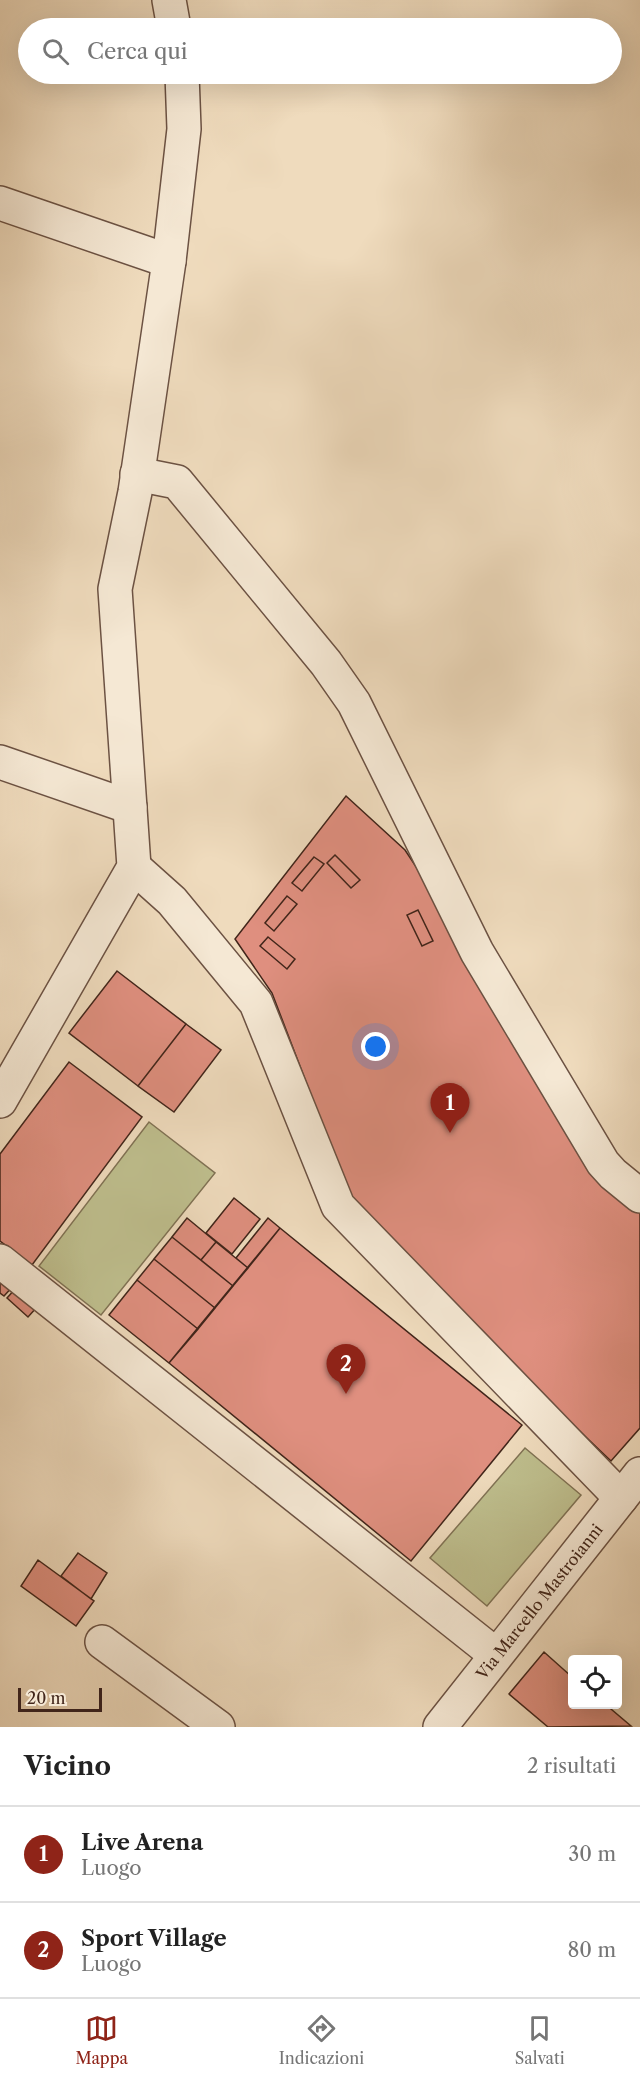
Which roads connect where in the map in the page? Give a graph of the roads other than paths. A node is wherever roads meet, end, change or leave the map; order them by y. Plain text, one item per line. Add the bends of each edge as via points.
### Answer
1 (169, 0) edge
2 (172, 18) edge
3 (182, 84) edge
4 (0, 203) edge
5 (170, 261) junction
6 (137, 474) junction
7 (0, 762) edge
8 (130, 807) junction
9 (134, 867) junction
10 (0, 1101) edge
11 (640, 1196) edge
12 (0, 1261) edge
13 (631, 1486) edge
14 (102, 1642) dead end
15 (496, 1655) junction
16 (218, 1727) edge
17 (440, 1727) edge

1 - 2 street
3 - 5 street via 184,129
4 - 5 street
5 - 6 street
6 - 8 street via 115,590
6 - 11 street via 177,482 340,683 477,952 603,1163
7 - 8 street
8 - 9 street
9 - 10 street
9 - 13 street via 172,901 256,1003 338,1206
12 - 15 street
13 - 15 street, Via Marcello Mastroianni
14 - 16 street
15 - 17 street, Via Marcello Mastroianni

